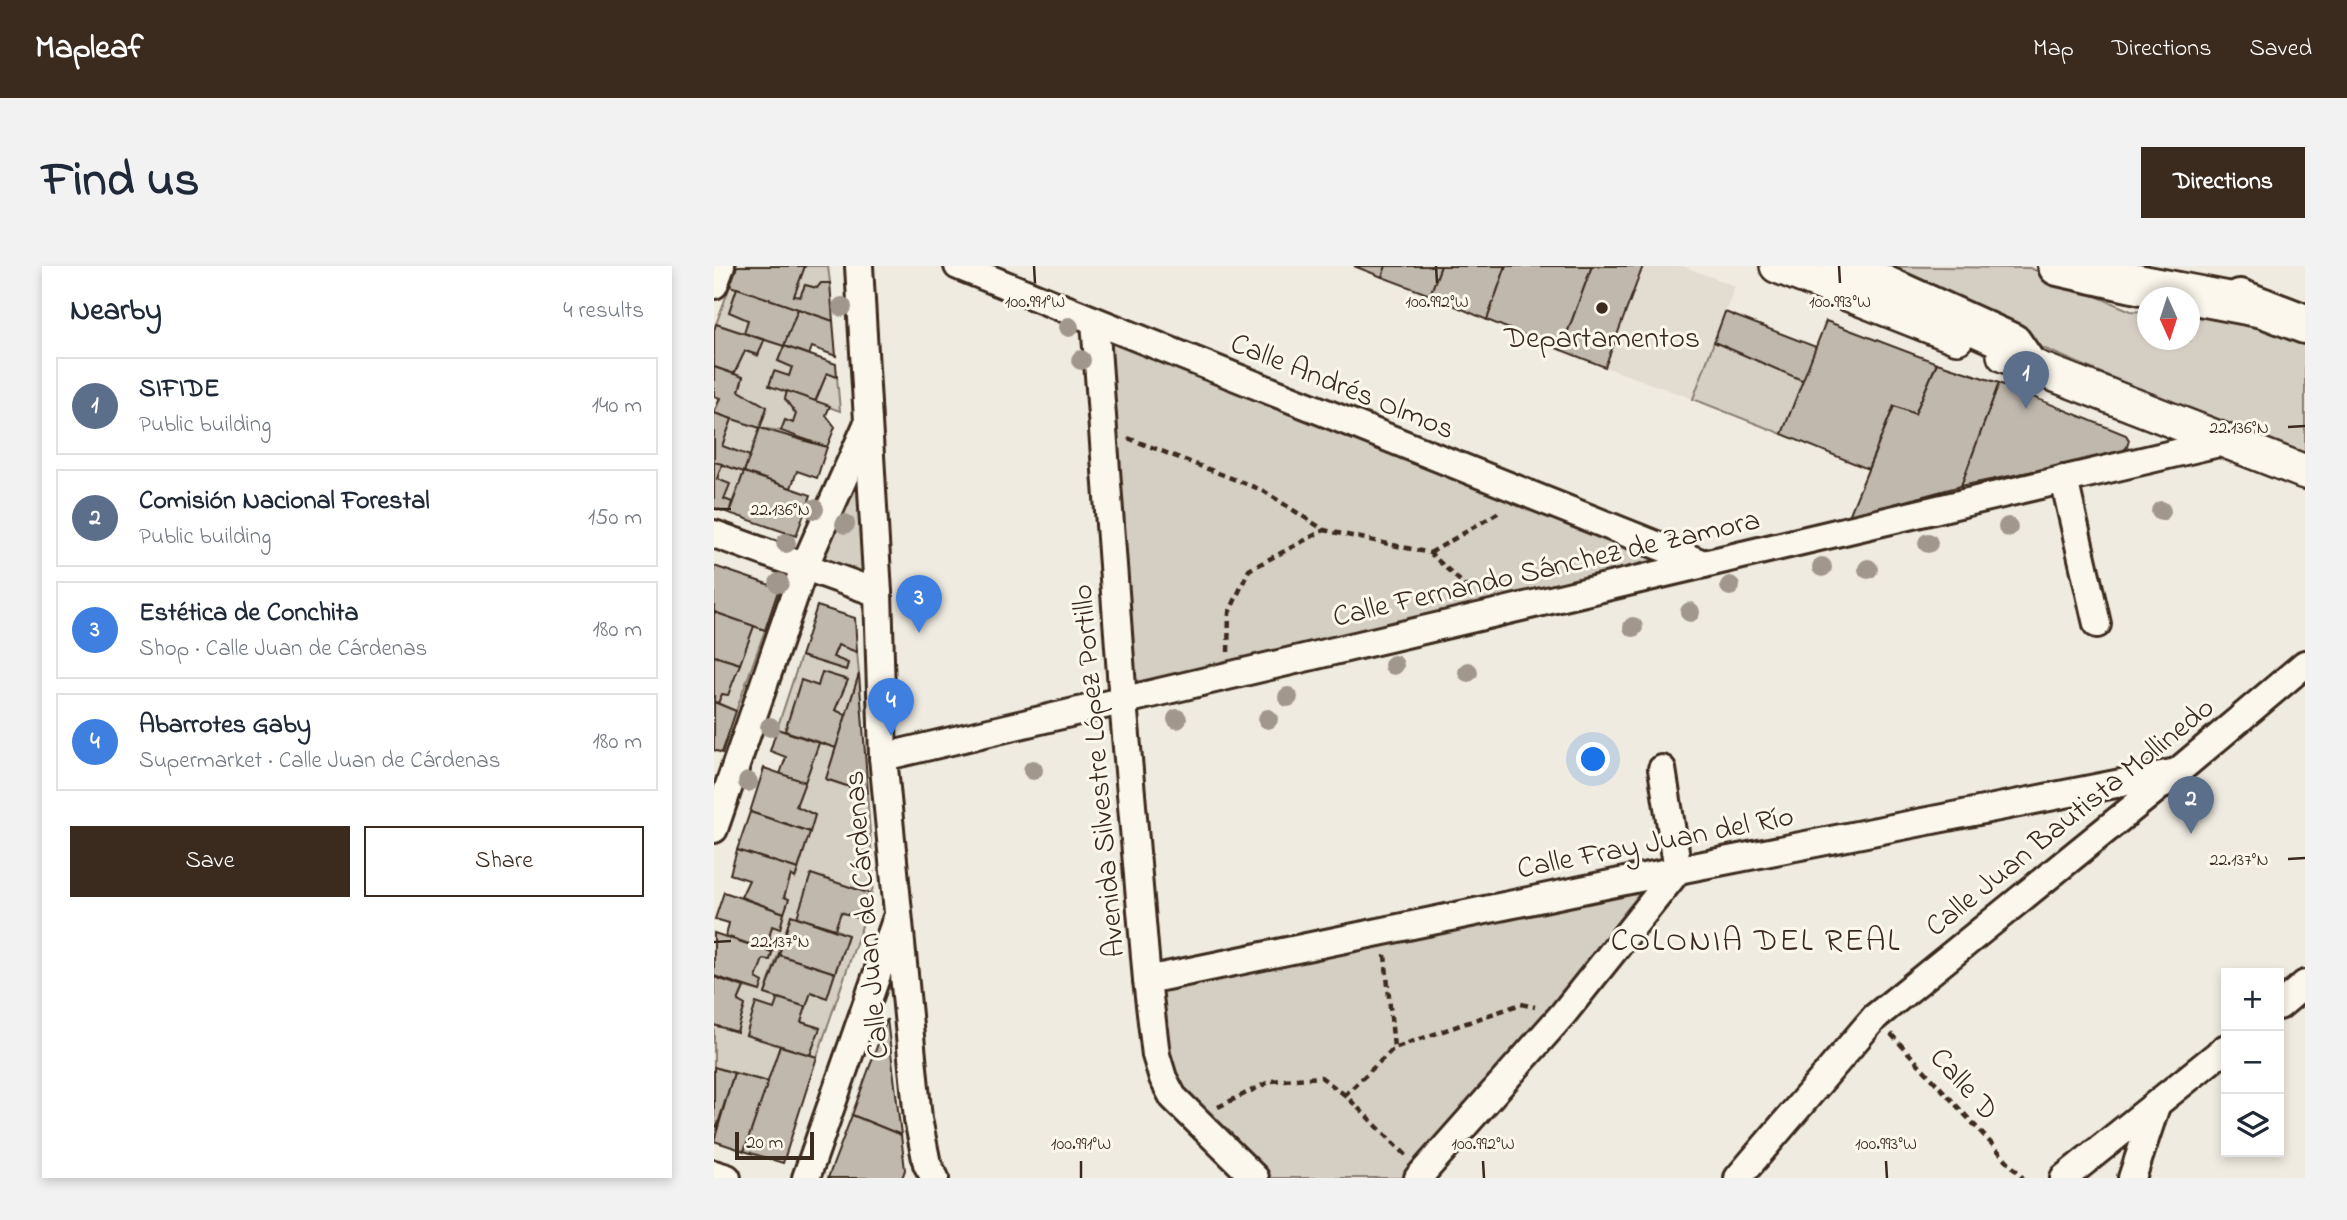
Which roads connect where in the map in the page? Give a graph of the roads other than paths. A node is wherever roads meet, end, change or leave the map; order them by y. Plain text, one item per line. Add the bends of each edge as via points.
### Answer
1 (721, 266) edge
2 (859, 266) edge
3 (958, 266) edge
4 (1777, 266) edge
5 (1842, 266) edge
6 (2058, 266) edge
7 (2156, 266) edge
8 (714, 285) edge
9 (2263, 308) junction
10 (1095, 321) junction
11 (2305, 324) edge
12 (2027, 365) junction
13 (869, 421) junction
14 (2223, 442) junction
15 (2305, 472) edge
16 (2064, 479) junction
17 (714, 534) edge
18 (1704, 564) junction
19 (805, 565) junction
20 (878, 593) junction
21 (2097, 624) dead end
22 (2305, 664) edge
23 (1123, 701) junction
24 (883, 757) junction
25 (1662, 769) dead end
26 (2178, 772) junction
27 (714, 829) edge
28 (1678, 870) junction
29 (899, 912) junction
30 (1147, 980) junction
31 (2305, 984) edge
32 (2284, 1002) edge
33 (2221, 1052) edge
34 (2156, 1106) junction
35 (714, 1174) edge
36 (1421, 1175) edge
37 (727, 1178) edge
38 (806, 1178) edge
39 (935, 1178) edge
40 (1255, 1178) edge
41 (1738, 1178) edge
42 (2064, 1178) edge
43 (2132, 1178) edge

1 - 8 street
2 - 13 street, Calle Juan de Cárdenas
3 - 10 street, Calle Andrés Olmos
4 - 12 main road
5 - 12 highway via 2012,343
6 - 9 highway
7 - 9 highway
9 - 11 highway
10 - 18 street, Calle Andrés Olmos
10 - 23 street, Avenida Silvestre López Portillo
12 - 14 main road
13 - 19 street
13 - 20 street, Calle Juan de Cárdenas
14 - 15 main road
14 - 16 street, Calle Fernando Sánchez de Zamora
16 - 18 street, Calle Fernando Sánchez de Zamora
16 - 21 street
17 - 19 street
18 - 23 street, Calle Fernando Sánchez de Zamora
19 - 20 street
19 - 27 street
20 - 24 street, Calle Juan de Cárdenas
22 - 26 street, Calle Juan Bautista Mollinedo
23 - 24 street, Calle Fernando Sánchez de Zamora
23 - 30 street, Avenida Silvestre López Portillo
24 - 29 street, Calle Juan de Cárdenas
25 - 28 street
26 - 28 street, Calle Fray Juan del Río
26 - 41 street, Calle Juan Bautista Mollinedo via 1875,1017
28 - 30 street, Calle Fray Juan del Río
28 - 36 street via 1563,1014
29 - 38 street
29 - 39 street, Calle Juan de Cárdenas via 918,1119 927,1164
30 - 40 street, Avenida Silvestre López Portillo via 1156,1055 1173,1097
31 - 32 street
33 - 34 street
34 - 42 street
34 - 43 street
35 - 37 street

